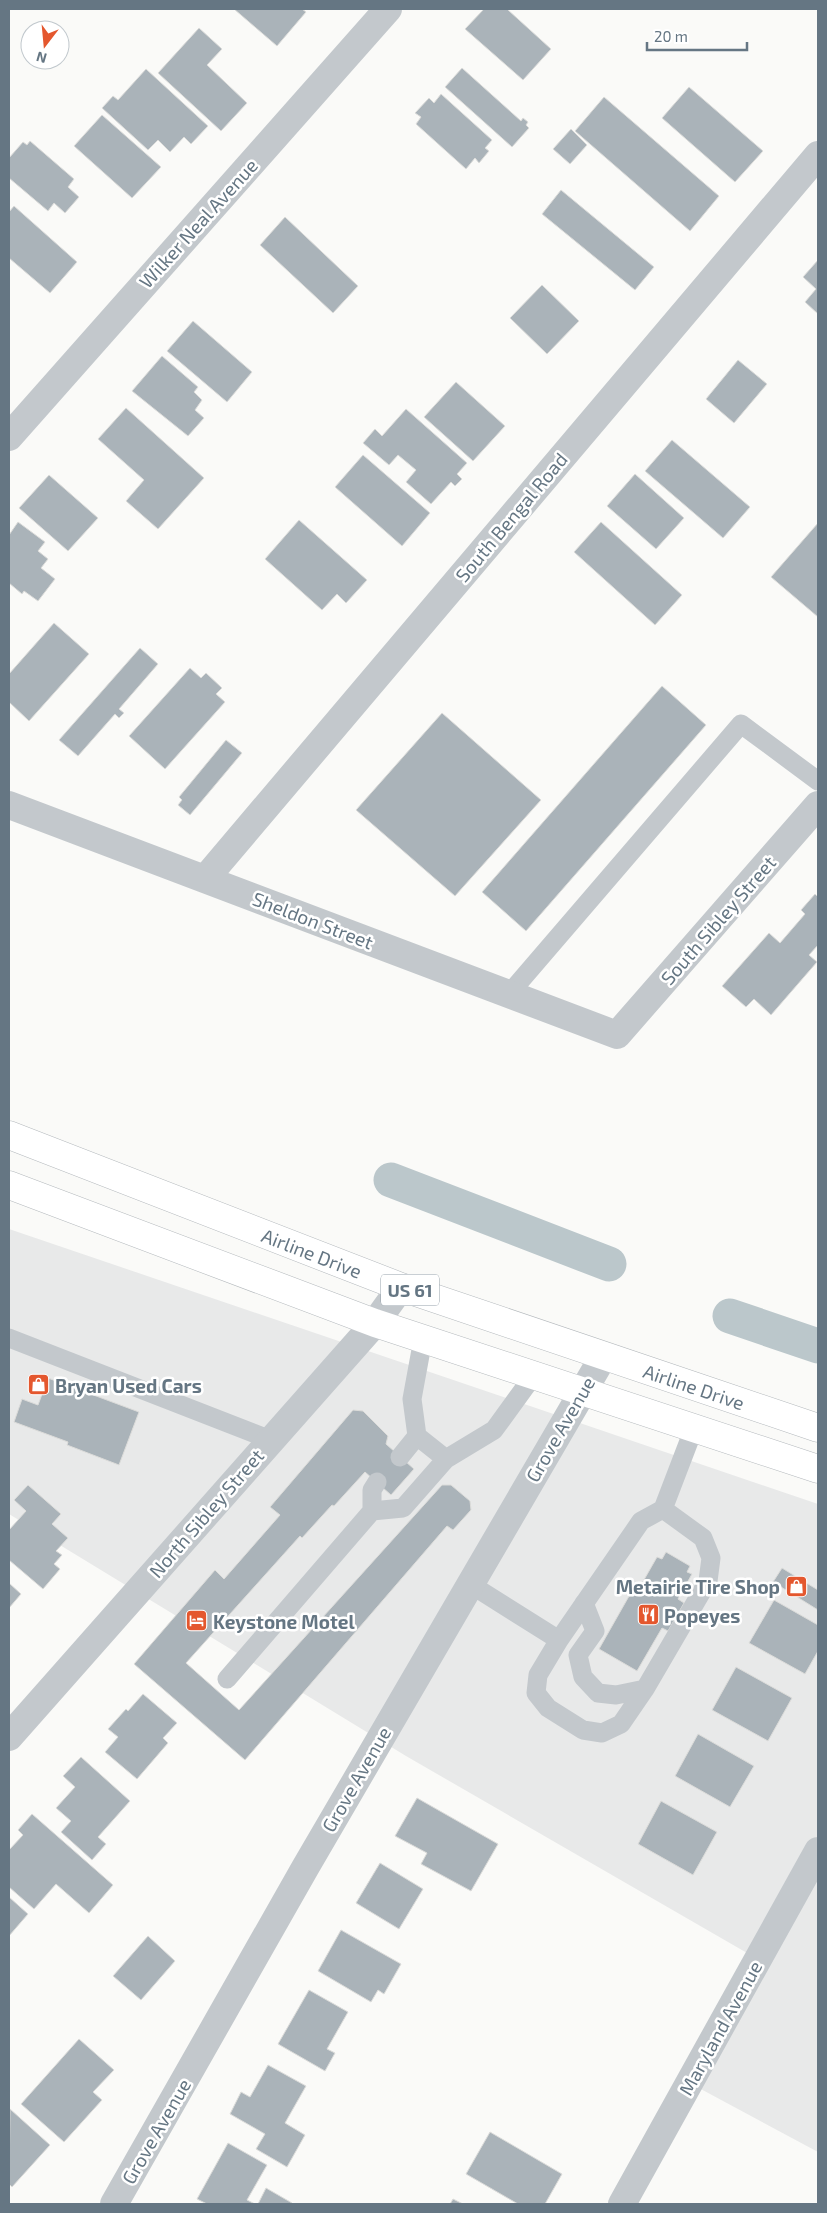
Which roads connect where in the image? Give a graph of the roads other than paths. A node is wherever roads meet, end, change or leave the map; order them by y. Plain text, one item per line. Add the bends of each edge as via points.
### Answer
1 (388, 9) edge
2 (818, 155) edge
3 (9, 437) edge
4 (818, 781) edge
5 (9, 805) edge
6 (818, 806) edge
7 (204, 879) junction
8 (509, 994) junction
9 (617, 1035) joint
10 (9, 1135) edge
11 (9, 1185) edge
12 (401, 1287) junction
13 (375, 1323) junction
14 (9, 1338) edge
15 (423, 1339) junction
16 (603, 1357) junction
17 (534, 1375) junction
18 (582, 1391) junction
19 (694, 1428) junction
20 (818, 1428) edge
21 (417, 1436) junction
22 (271, 1440) junction
23 (400, 1456) dead end
24 (446, 1459) junction
25 (818, 1469) edge
26 (377, 1482) dead end
27 (663, 1509) junction
28 (372, 1511) junction
29 (470, 1584) junction
30 (584, 1603) junction
31 (559, 1640) junction
32 (227, 1679) dead end
33 (645, 1689) junction
34 (9, 1737) edge
35 (818, 1852) edge
36 (114, 2204) edge
37 (622, 2204) edge

1 - 3 street, Wilker Neal Avenue
2 - 7 street, South Bengal Road
4 - 8 lane via 741,724
5 - 7 street, Sheldon Street
6 - 9 street, South Sibley Street
7 - 8 street, Sheldon Street
8 - 9 street, Sheldon Street
10 - 12 highway, Airline Drive / US 61
11 - 13 highway, Airline Drive / US 61
12 - 13 street, North Sibley Street
12 - 16 highway, Airline Drive / US 61
13 - 15 highway, Airline Drive / US 61
13 - 22 street, North Sibley Street
14 - 22 lane
15 - 17 highway, Airline Drive / US 61
15 - 21 lane via 412,1399
16 - 18 street, Grove Avenue
16 - 20 highway, Airline Drive / US 61
17 - 18 highway, Airline Drive / US 61
17 - 24 lane via 494,1430
18 - 19 highway, Airline Drive / US 61
18 - 29 street, Grove Avenue
19 - 25 highway, Airline Drive / US 61
19 - 27 lane
21 - 23 lane
21 - 24 lane
22 - 34 street, North Sibley Street
24 - 28 lane via 403,1508
26 - 28 lane via 372,1490
27 - 30 lane via 641,1521
27 - 33 lane via 703,1538 711,1558 708,1581
28 - 32 lane
29 - 31 lane
29 - 36 street, Grove Avenue
30 - 31 lane
30 - 33 lane via 595,1631 578,1655 583,1677 598,1693 616,1695
31 - 33 lane via 538,1675 536,1693 548,1708 583,1730 602,1733 621,1724
35 - 37 street, Maryland Avenue

